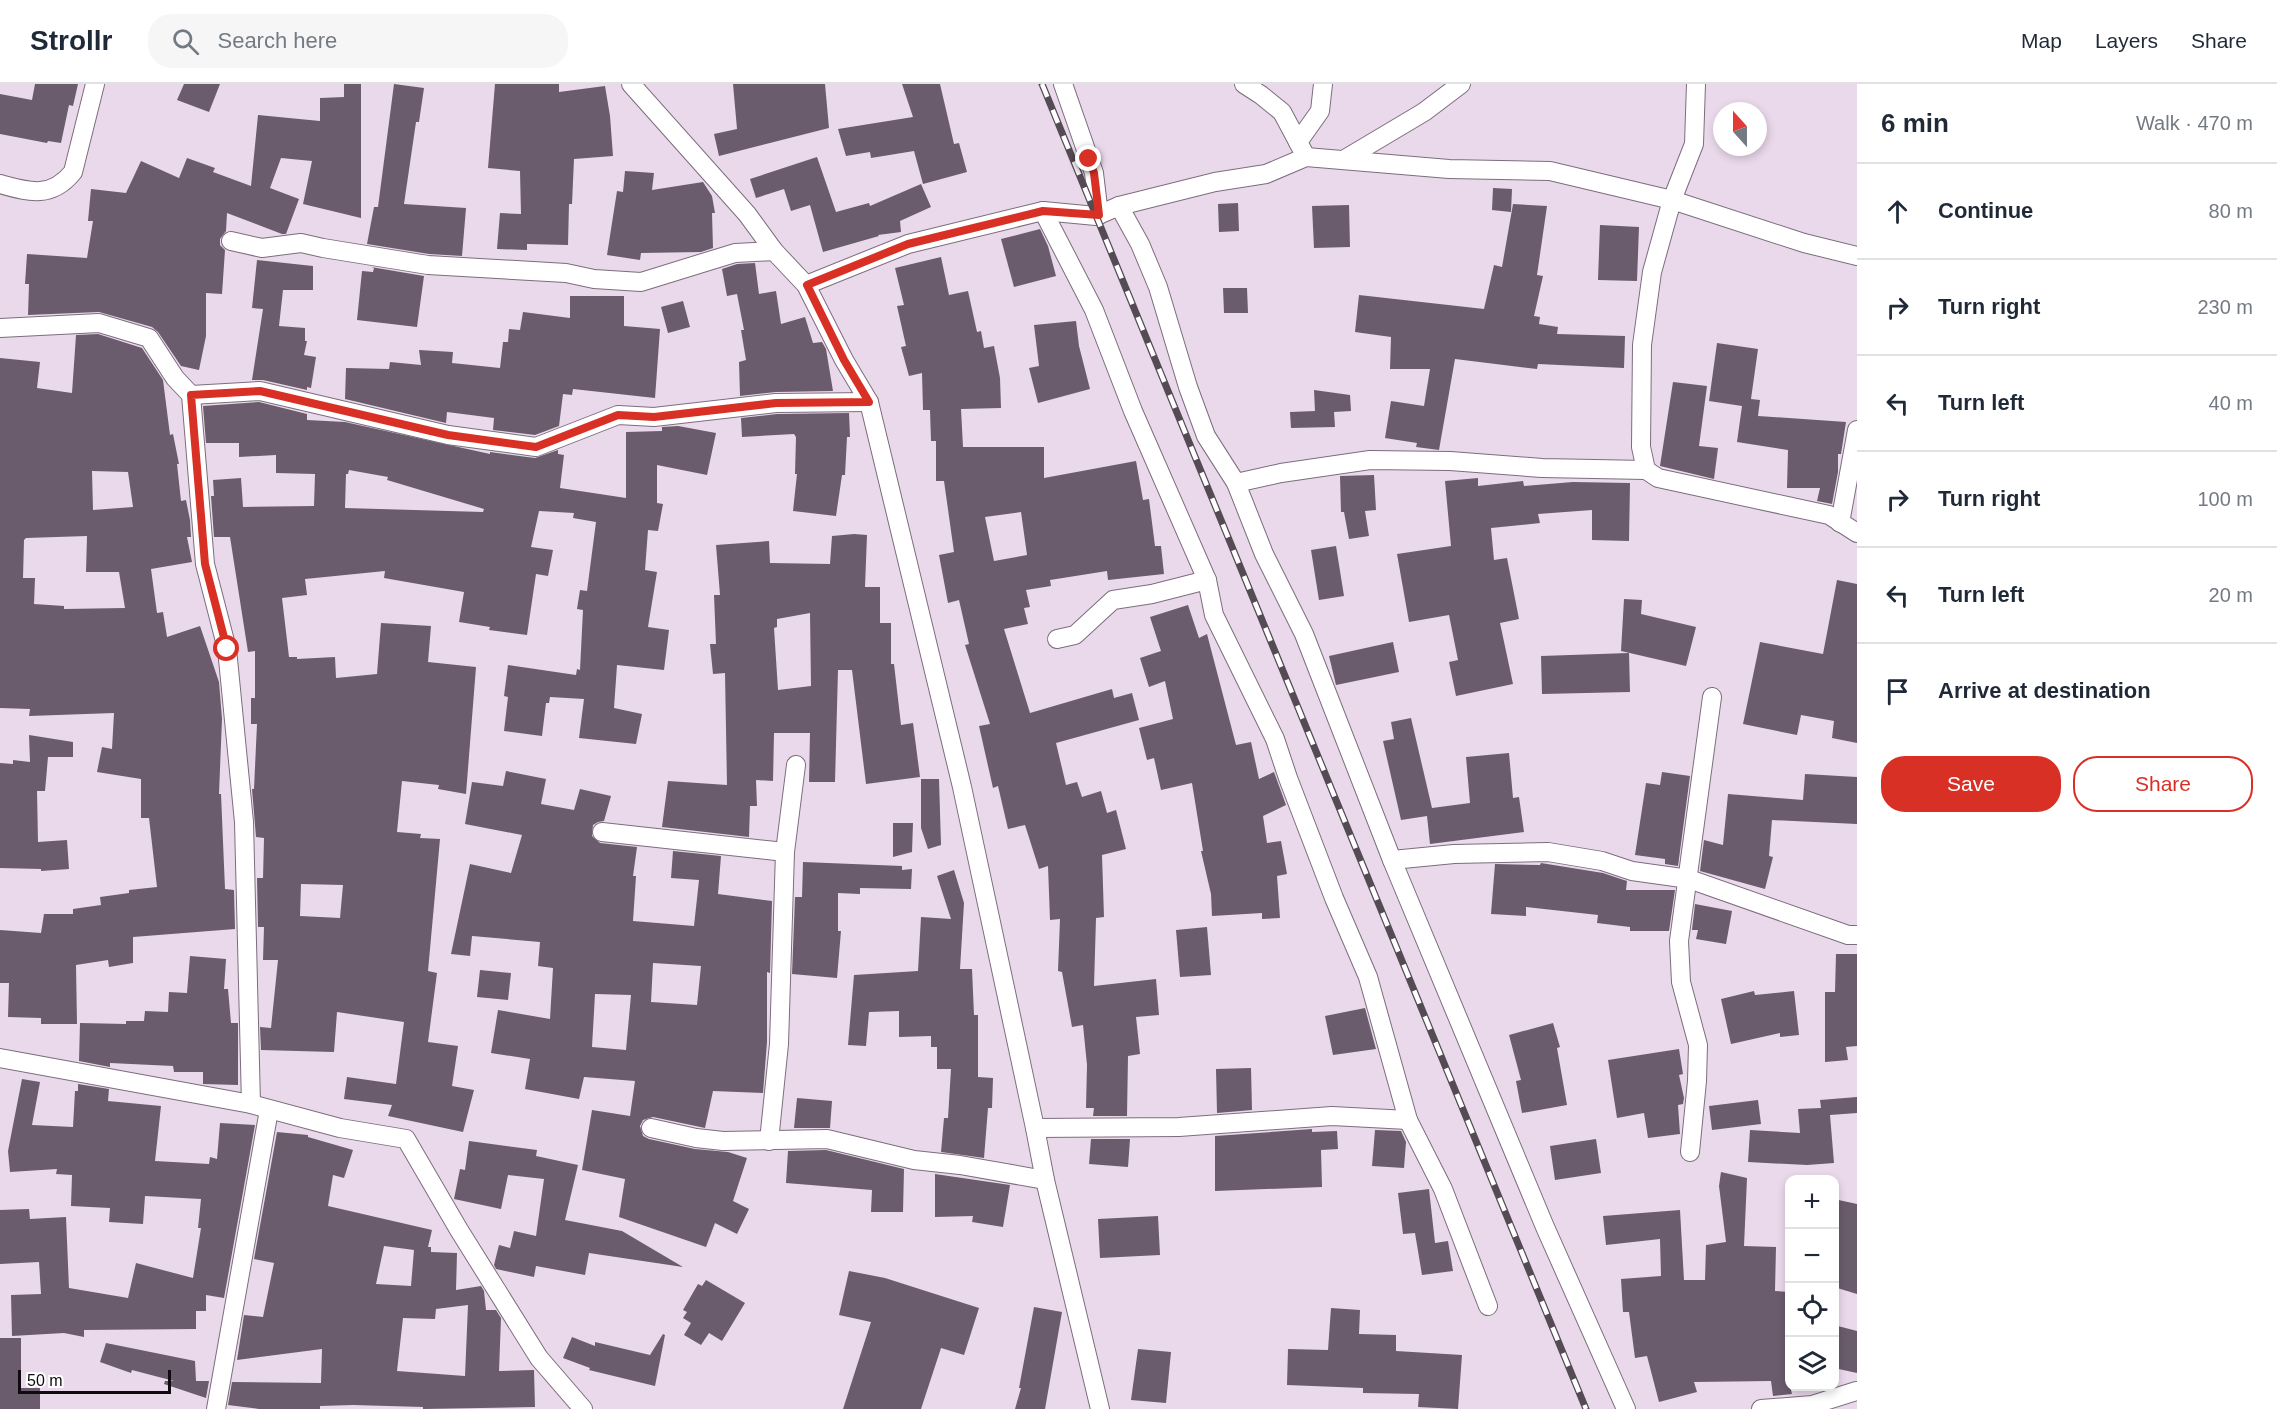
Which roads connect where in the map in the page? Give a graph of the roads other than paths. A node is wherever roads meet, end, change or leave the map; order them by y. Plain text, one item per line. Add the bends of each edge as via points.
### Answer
1 (95, 84) edge
2 (631, 84) edge
3 (1063, 84) edge
4 (1244, 84) edge
5 (1323, 84) edge
6 (1461, 84) edge
7 (1696, 84) edge
8 (1302, 149) junction
9 (1345, 159) junction
10 (0, 184) edge
11 (1672, 200) junction
12 (1119, 206) junction
13 (1043, 211) junction
14 (1099, 215) junction
15 (231, 241) dead end
16 (774, 251) junction
17 (1857, 256) edge
18 (807, 285) junction
19 (0, 328) edge
20 (191, 395) junction
21 (869, 402) junction
22 (1857, 430) edge
23 (1646, 470) junction
24 (1236, 483) junction
25 (1840, 523) junction
26 (1857, 533) edge
27 (1207, 580) junction
28 (1057, 639) dead end
29 (1712, 697) dead end
30 (796, 765) dead end
31 (603, 832) dead end
32 (785, 852) junction
33 (1392, 860) junction
34 (1689, 879) junction
35 (1857, 935) edge
36 (0, 1058) edge
37 (250, 1104) junction
38 (269, 1110) junction
39 (1408, 1120) junction
40 (651, 1128) dead end
41 (1035, 1128) junction
42 (769, 1141) junction
43 (1690, 1152) dead end
44 (1045, 1180) junction
45 (1488, 1306) dead end
46 (1857, 1391) edge
47 (1812, 1405) junction
48 (216, 1409) edge
49 (583, 1409) edge
50 (1100, 1409) edge
51 (1626, 1409) edge
52 (1761, 1409) edge
53 (1832, 1409) edge

1 - 10 street via 73,172 64,184 36,192
2 - 16 street via 747,214
3 - 14 street via 1094,173
4 - 8 street via 1282,112
5 - 8 street via 1320,111
6 - 9 street via 1424,112
7 - 11 street via 1694,144
8 - 9 street
8 - 12 street via 1266,174 1215,182
9 - 11 street via 1449,169 1550,171
11 - 17 street
11 - 23 street via 1653,272 1642,345 1641,447
12 - 14 street
12 - 24 street via 1158,287 1206,436
13 - 14 street
13 - 18 street via 908,244
13 - 27 street via 1094,310 1133,411
15 - 16 street via 262,248 301,243 428,265 566,273 641,282 735,253
16 - 18 street
18 - 21 street
19 - 20 street via 99,323 149,338
20 - 21 street via 260,391 448,435 536,447 618,415 654,417 776,403
20 - 37 street via 205,564 227,649 244,822
21 - 41 street via 962,787
22 - 25 street
23 - 24 street via 1370,460
23 - 25 street via 1658,478 1829,515
24 - 33 street via 1264,554 1304,634
25 - 26 street
27 - 28 street via 1113,600 1075,635
27 - 39 street via 1214,615 1275,739 1368,977
29 - 34 street
30 - 32 street
31 - 32 street
32 - 42 street via 779,1044
33 - 34 street via 1548,852
33 - 51 street via 1545,1227
34 - 35 street
34 - 43 street via 1679,941 1681,981 1698,1045
36 - 37 street
37 - 38 street
38 - 48 street
38 - 49 street via 406,1139 539,1358
39 - 41 street via 1332,1116 1179,1127
39 - 45 street via 1443,1189
40 - 42 street via 705,1139
41 - 44 street
42 - 44 street via 827,1139 914,1161
44 - 50 street
46 - 47 street
47 - 52 street
47 - 53 street

